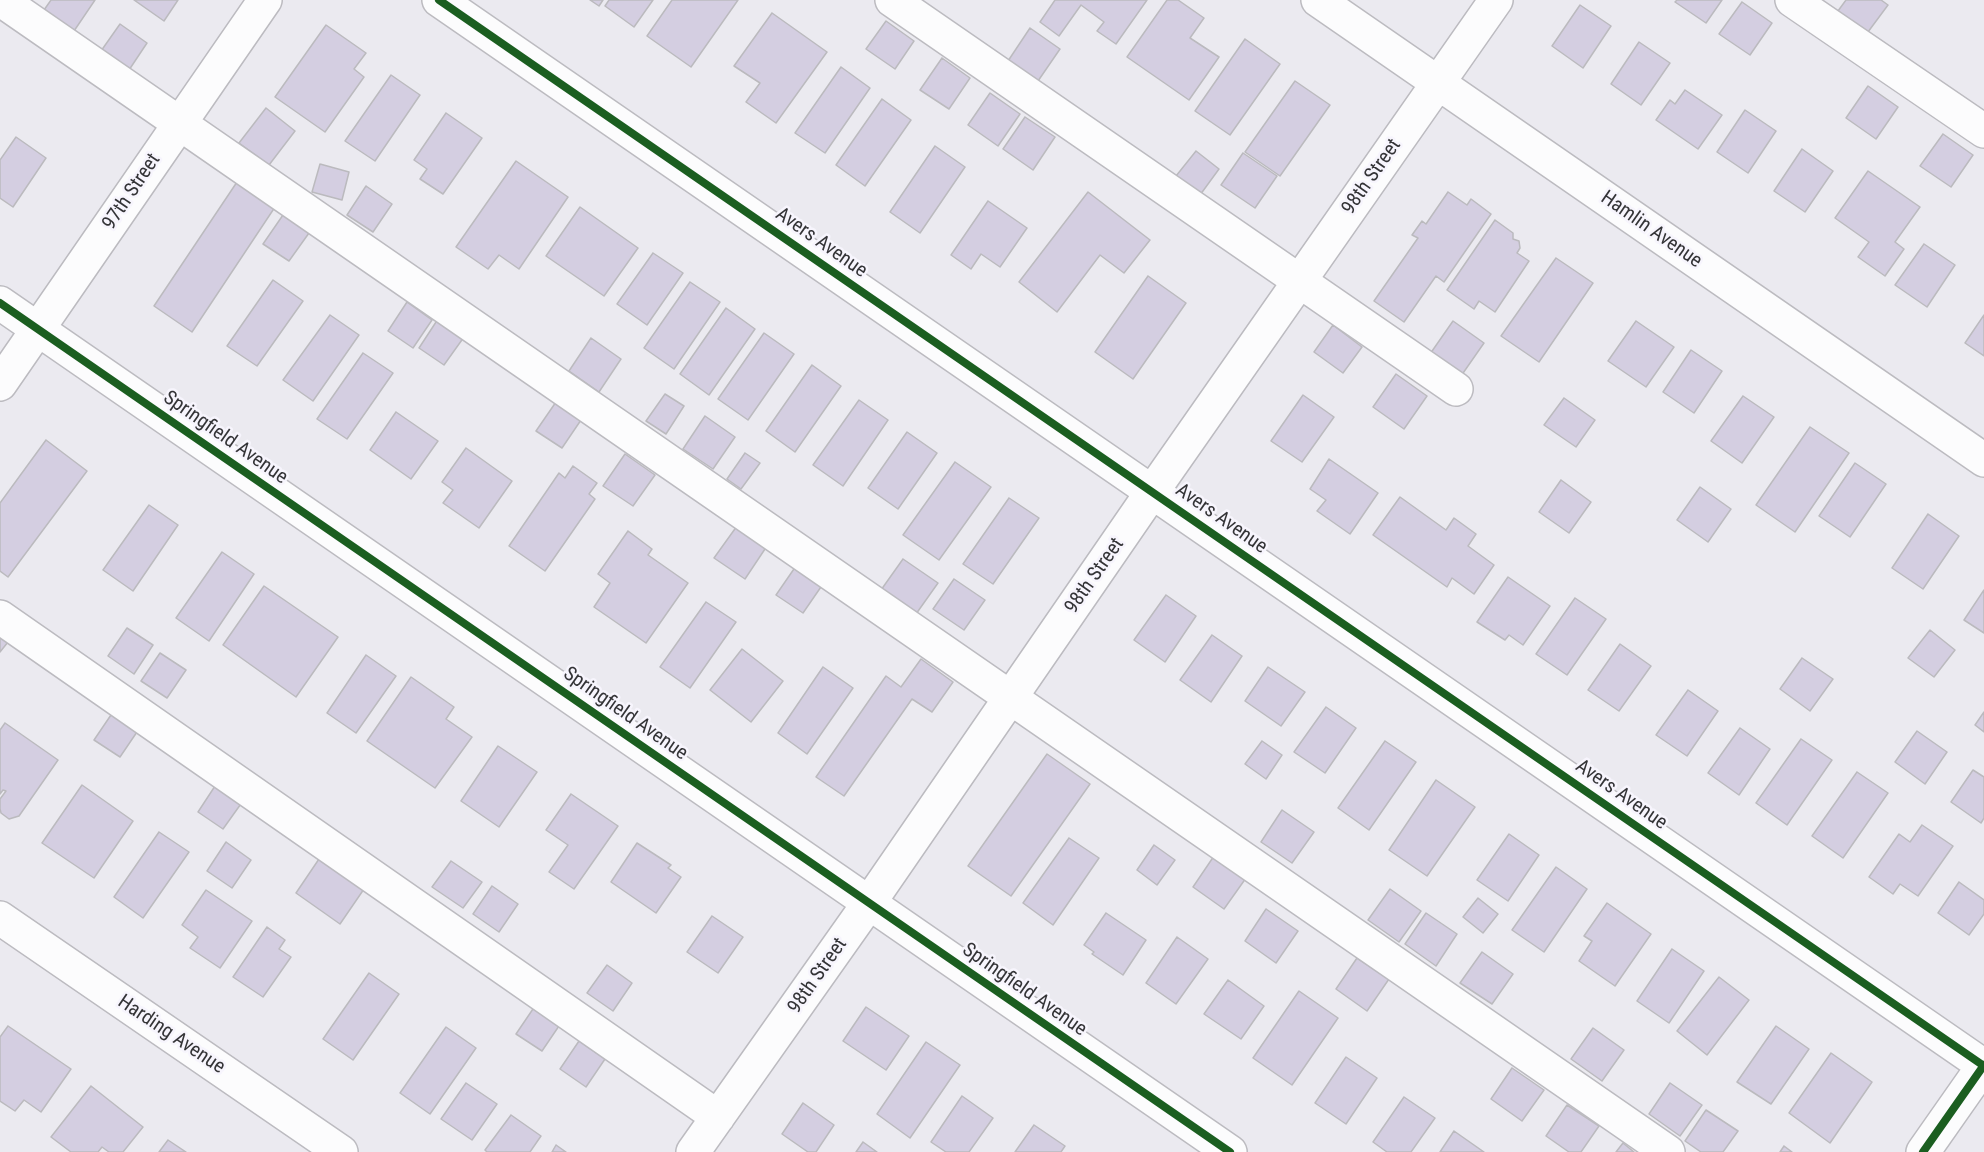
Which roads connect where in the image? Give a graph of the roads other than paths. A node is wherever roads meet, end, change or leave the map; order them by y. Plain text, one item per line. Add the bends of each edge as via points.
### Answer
1 (1, 0) edge
2 (265, 0) edge
3 (439, 0) edge
4 (892, 0) edge
5 (1318, 0) edge
6 (1496, 0) edge
7 (1792, 0) edge
8 (1438, 83) junction
9 (179, 123) junction
10 (1984, 132) edge
11 (1300, 281) junction
12 (0, 303) edge
13 (38, 329) junction
14 (0, 384) edge
15 (1456, 389) dead end
16 (1984, 460) edge
17 (1152, 492) junction
18 (0, 617) edge
19 (1011, 698) junction
20 (869, 903) junction
21 (0, 918) edge
22 (1984, 1065) edge
23 (718, 1117) junction
24 (341, 1152) edge
25 (693, 1152) edge
26 (1230, 1152) edge
27 (1668, 1152) edge
28 (1923, 1152) edge

1 - 9 street
2 - 9 street, 97th Street
3 - 17 street, Avers Avenue
4 - 11 street
5 - 8 street, Hamlin Avenue
6 - 8 street, 98th Street
7 - 10 street
8 - 11 street, 98th Street
8 - 16 street, Hamlin Avenue
9 - 13 street, 97th Street
9 - 19 street
11 - 15 street
11 - 17 street, 98th Street
12 - 13 street, Springfield Avenue
13 - 14 street, 97th Street
13 - 20 street, Springfield Avenue
17 - 19 street, 98th Street
17 - 22 street, Avers Avenue
18 - 23 street
19 - 20 street, 98th Street
19 - 27 street
20 - 23 street, 98th Street
20 - 26 street, Springfield Avenue
21 - 24 street, Harding Avenue
22 - 28 street
23 - 25 street, 98th Street

